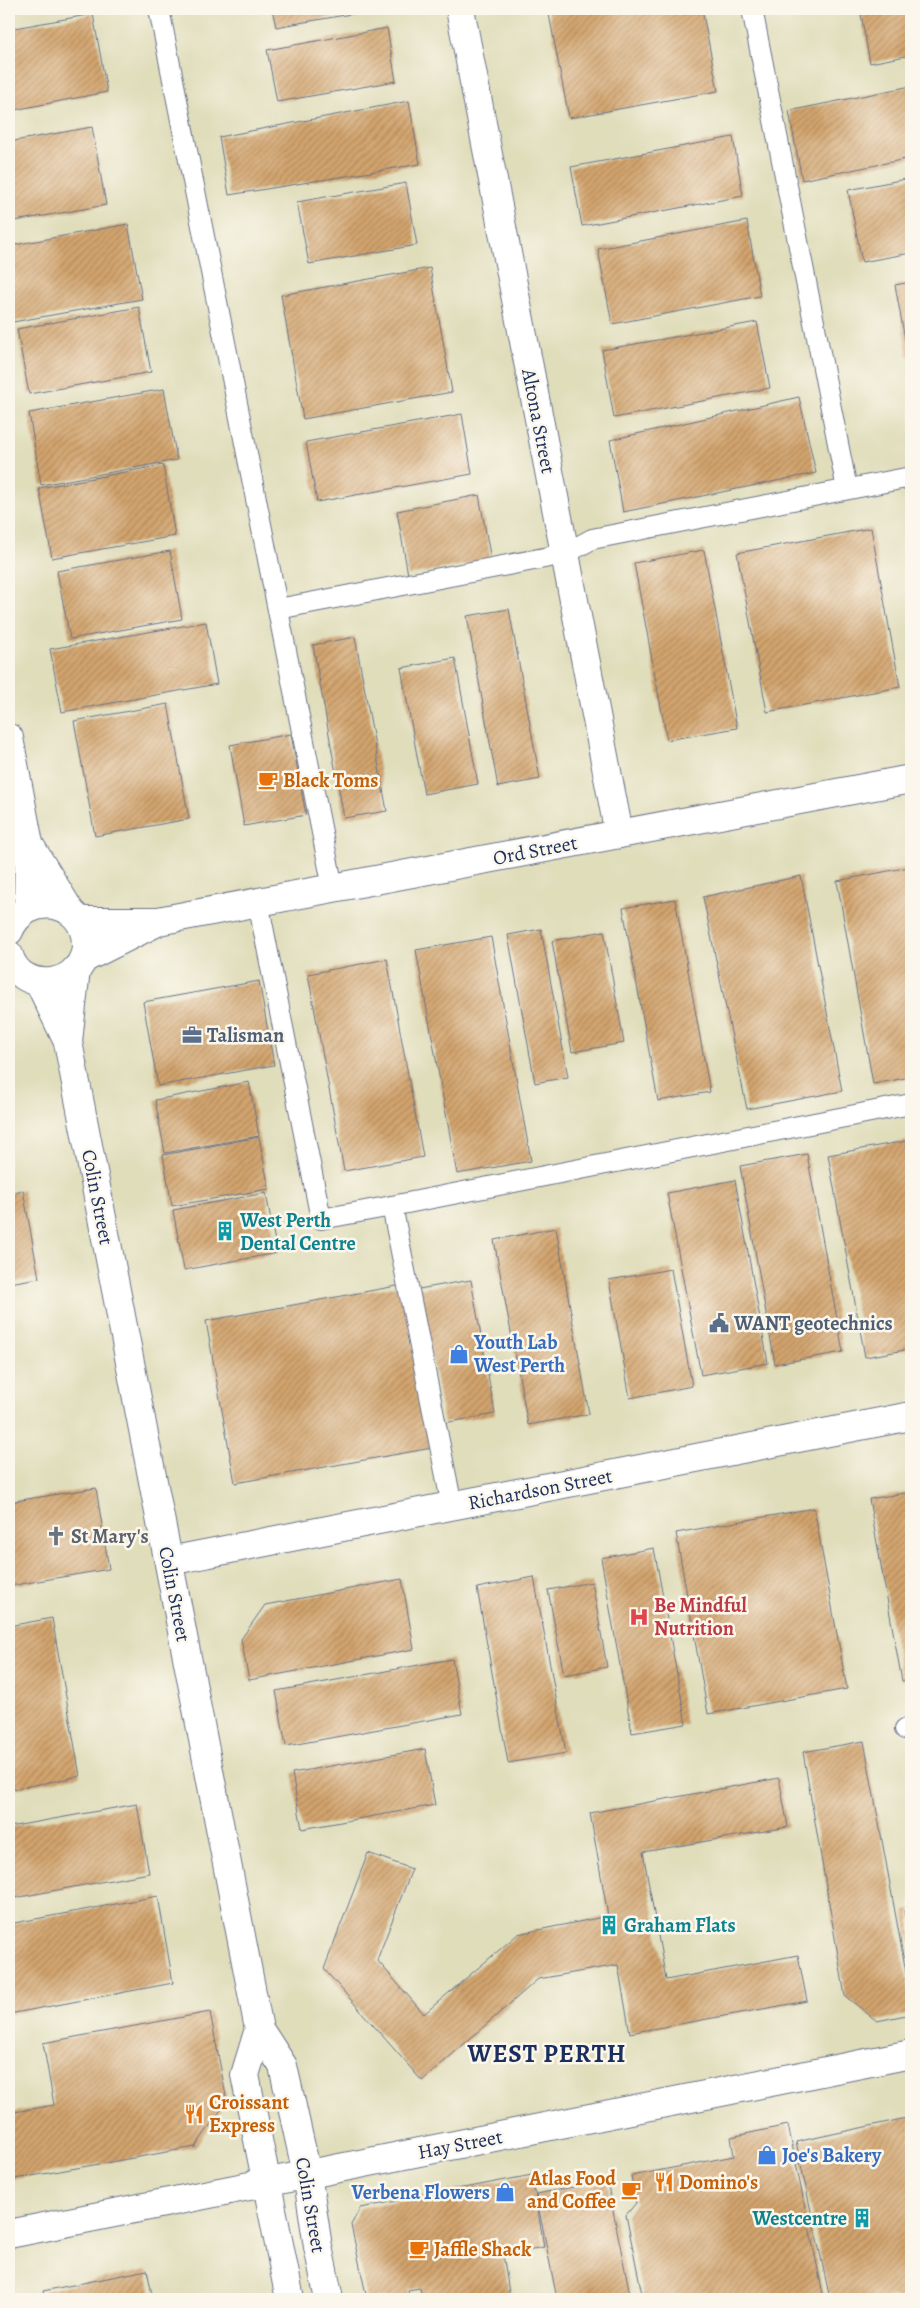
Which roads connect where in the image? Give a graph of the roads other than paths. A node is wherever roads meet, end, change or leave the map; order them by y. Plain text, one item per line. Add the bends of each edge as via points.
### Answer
1 (159, 9) edge
2 (460, 9) edge
3 (752, 9) edge
4 (911, 477) edge
5 (847, 489) junction
6 (565, 554) junction
7 (278, 609) junction
8 (9, 738) edge
9 (911, 780) edge
10 (619, 834) junction
11 (29, 844) junction
12 (333, 888) junction
13 (258, 902) junction
14 (28, 908) junction
15 (75, 916) junction
16 (158, 922) junction
17 (9, 931) edge
18 (79, 964) junction
19 (20, 972) edge
20 (68, 1042) junction
21 (911, 1104) edge
22 (392, 1206) junction
23 (911, 1416) edge
24 (452, 1506) junction
25 (169, 1561) junction
26 (260, 2028) junction
27 (911, 2054) edge
28 (307, 2174) junction
29 (268, 2182) junction
30 (9, 2234) edge
31 (290, 2299) edge
32 (327, 2299) edge

1 - 7 lane
2 - 6 street, Altona Street
3 - 5 lane
4 - 5 lane
5 - 6 lane via 592,539
6 - 7 lane
6 - 10 street, Altona Street
7 - 12 lane
8 - 11 street
9 - 10 street, Ord Street
10 - 12 street, Ord Street
11 - 14 street
11 - 15 street
12 - 13 street, Ord Street
13 - 16 street, Ord Street
13 - 22 lane via 321,1219
14 - 15 street, Ord Street via 49,904 60,906
14 - 17 street
15 - 16 street, Ord Street
15 - 18 street, Colin Street via 85,934 86,946
16 - 18 street, Ord Street
18 - 19 street, Ord Street via 52,983
18 - 20 street, Colin Street
19 - 20 street, Colin Street
20 - 25 street, Colin Street
21 - 22 lane
22 - 24 lane
23 - 24 street, Richardson Street
24 - 25 street, Richardson Street
25 - 26 street, Colin Street
26 - 28 street, Colin Street via 283,2066
26 - 29 street, Colin Street via 245,2075
27 - 28 street, Hay Street
28 - 29 street, Hay Street
28 - 32 street, Colin Street
29 - 30 street, Hay Street
29 - 31 street, Colin Street

